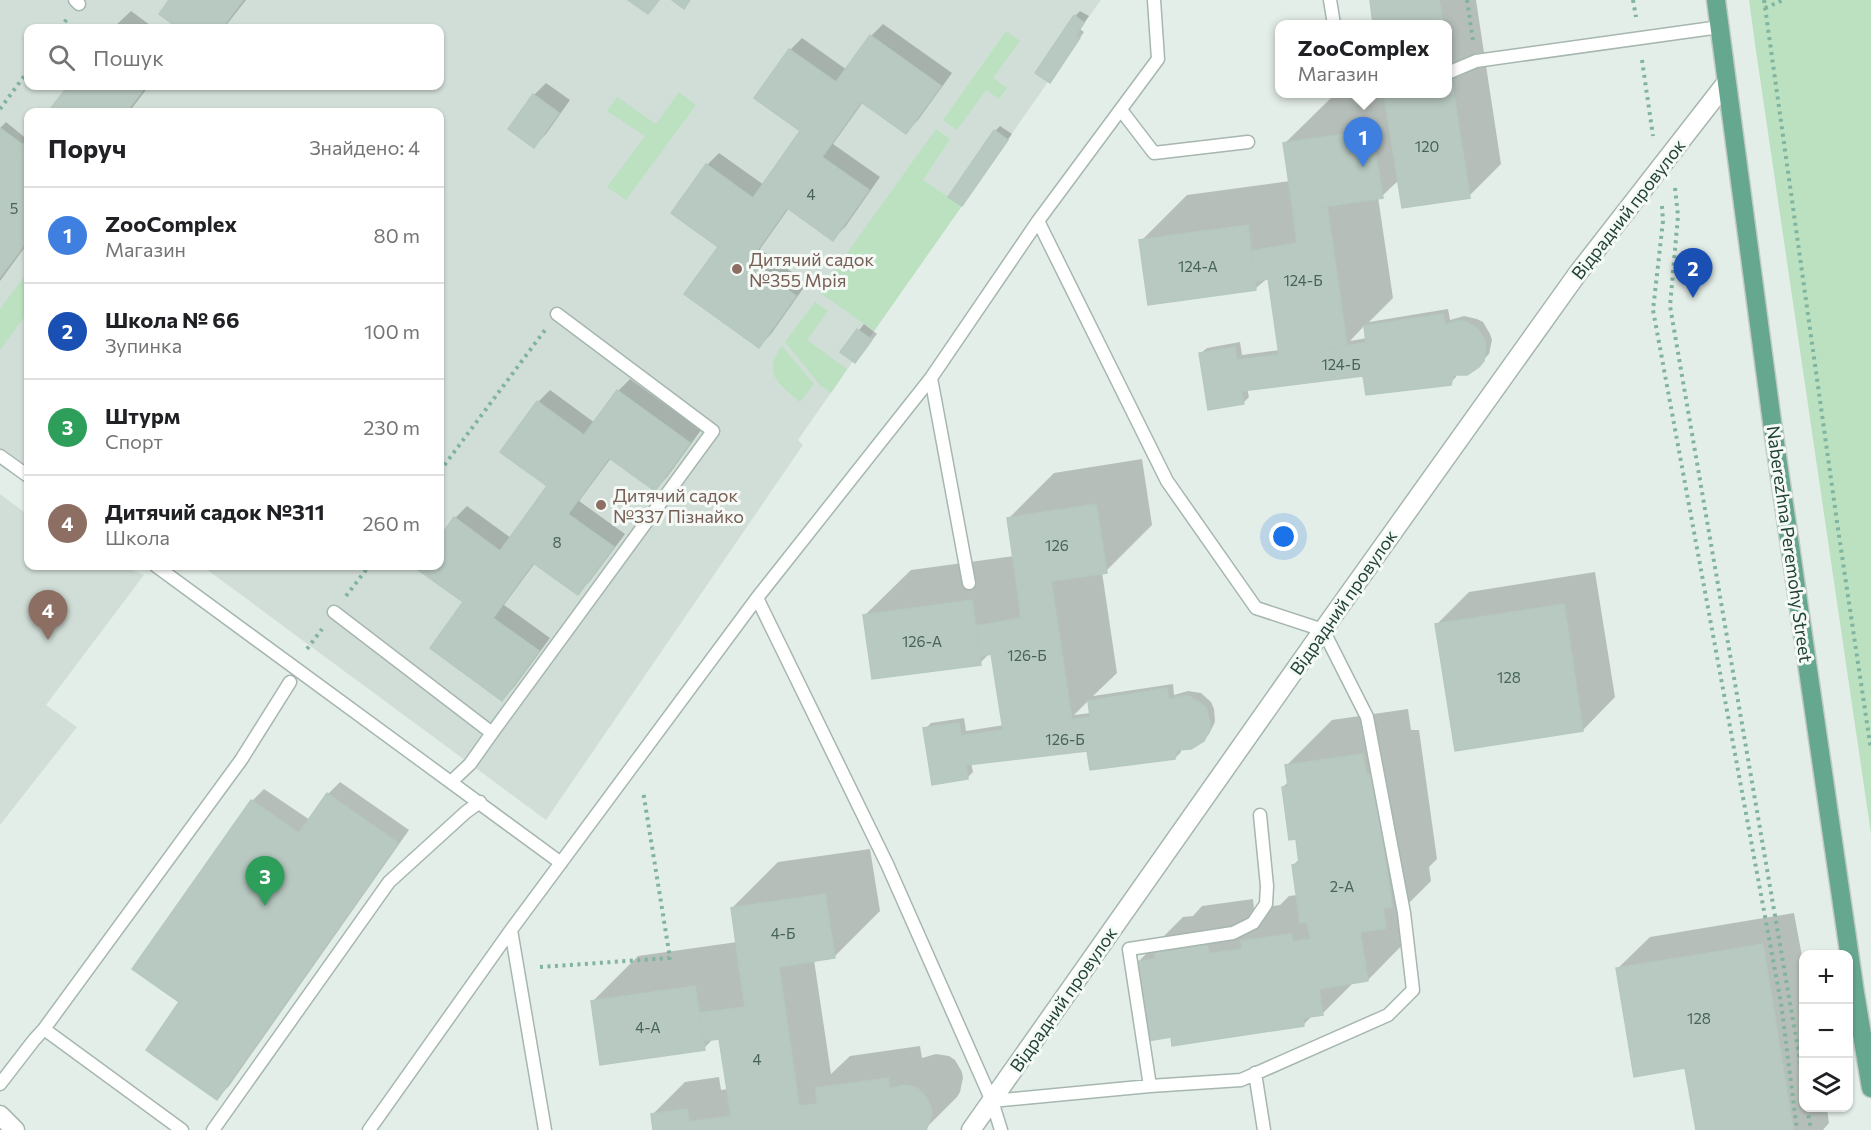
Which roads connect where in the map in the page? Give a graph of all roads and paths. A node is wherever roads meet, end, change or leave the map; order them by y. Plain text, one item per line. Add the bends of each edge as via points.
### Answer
1 (1154, 0) edge
2 (1330, 0) edge
3 (1467, 0) edge
4 (1633, 0) edge
5 (1716, 0) edge
6 (1764, 0) edge
7 (1783, 0) edge
8 (1765, 8) junction
9 (1333, 20) edge
10 (1720, 27) junction
11 (1639, 38) junction
12 (1476, 61) junction
13 (1452, 71) edge
14 (24, 76) edge
15 (1726, 82) junction
16 (0, 109) edge
17 (1120, 110) junction
18 (1248, 142) dead end
19 (1672, 152) junction
20 (1658, 169) junction
21 (1038, 221) junction
22 (557, 314) joint
23 (931, 378) junction
24 (0, 456) edge
25 (444, 466) edge
26 (24, 473) edge
27 (161, 570) edge
28 (969, 583) dead end
29 (757, 598) junction
30 (334, 612) dead end
31 (1323, 630) junction
32 (290, 682) dead end
33 (492, 733) junction
34 (1871, 750) edge
35 (637, 758) junction
36 (452, 782) junction
37 (480, 802) junction
38 (1260, 815) dead end
39 (561, 863) junction
40 (511, 930) junction
41 (518, 969) junction
42 (44, 1029) junction
43 (1799, 1061) edge
44 (1255, 1073) junction
45 (0, 1084) edge
46 (1150, 1086) junction
47 (1871, 1088) edge
48 (992, 1101) junction
49 (1809, 1112) edge
50 (0, 1115) edge
51 (15, 1130) edge
52 (182, 1130) edge
53 (213, 1130) edge
54 (369, 1130) edge
55 (545, 1130) edge
56 (971, 1130) edge
57 (1001, 1130) edge
58 (1264, 1130) edge
59 (1797, 1130) edge
60 (1811, 1130) edge

1 - 17 lane via 1158,60
2 - 9 lane
3 - 12 path
4 - 11 path
5 - 10 main road, Naberezhna Peremohy Street
6 - 8 path
7 - 8 path
8 - 34 path
10 - 11 lane
10 - 15 main road, Naberezhna Peremohy Street
11 - 12 lane
11 - 20 path
12 - 13 lane
14 - 16 path
15 - 19 street, Відрадний провулок
15 - 47 main road, Naberezhna Peremohy Street
17 - 18 lane via 1154,153
17 - 21 lane
19 - 20 street, Відрадний провулок
19 - 43 path via 1678,216 1670,306
20 - 31 street, Відрадний провулок via 1578,273
20 - 59 path via 1664,221 1653,310 1781,1002
21 - 23 lane
21 - 31 lane via 1167,481 1256,608
22 - 25 path
22 - 33 lane via 713,431
23 - 28 lane
23 - 29 lane
24 - 26 lane
27 - 36 lane
29 - 35 lane
29 - 48 lane via 887,864
30 - 33 lane
31 - 44 lane via 1366,717 1404,913 1413,990 1388,1015
31 - 48 street, Відрадний провулок
32 - 42 lane via 241,760
33 - 36 lane
35 - 39 lane
35 - 41 path via 670,958
36 - 37 lane
37 - 39 lane
37 - 53 lane via 389,882
38 - 46 lane via 1268,886 1266,904 1253,922 1233,933 1129,949
39 - 40 lane
40 - 41 lane
40 - 54 lane
41 - 55 lane
42 - 45 lane
42 - 52 lane
44 - 46 lane via 1241,1080
44 - 58 lane
46 - 48 lane
48 - 56 street, Відрадний провулок
48 - 57 lane
49 - 60 path
50 - 51 street

